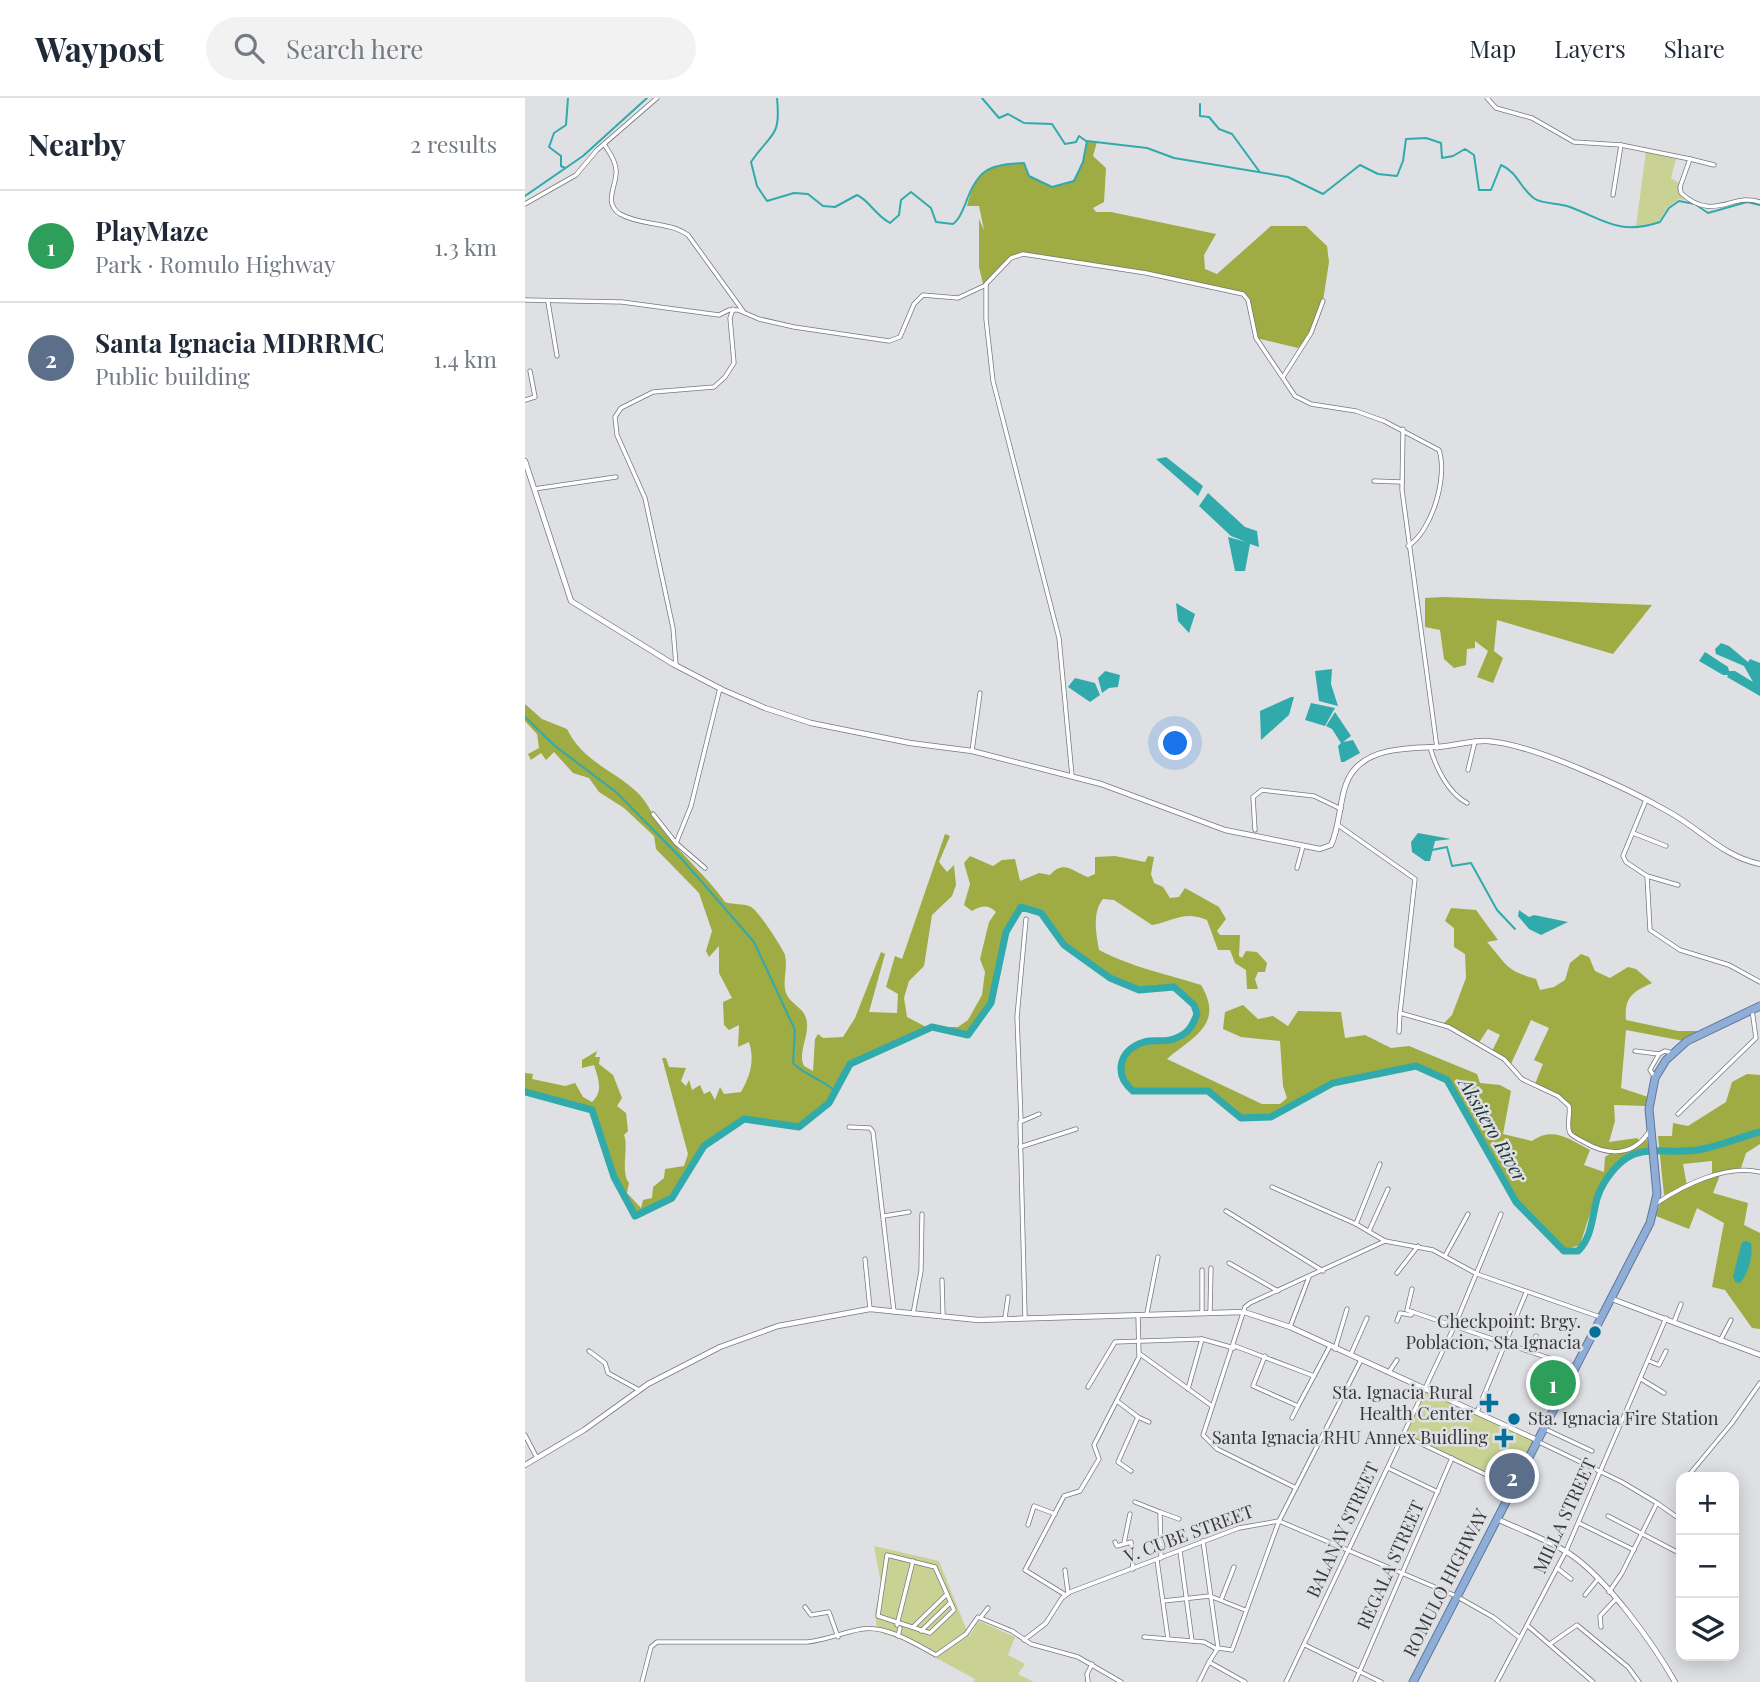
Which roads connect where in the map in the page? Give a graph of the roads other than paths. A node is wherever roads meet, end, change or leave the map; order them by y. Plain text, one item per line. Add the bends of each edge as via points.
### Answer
1 (657, 98) edge
2 (1487, 98) edge
3 (604, 144) junction
4 (1621, 145) junction
5 (1690, 159) junction
6 (1714, 165) dead end
7 (1613, 195) dead end
8 (1760, 202) edge
9 (525, 204) edge
10 (986, 284) junction
11 (525, 300) edge
12 (1323, 301) dead end
13 (548, 302) junction
14 (733, 309) junction
15 (744, 312) junction
16 (557, 356) dead end
17 (530, 371) dead end
18 (1283, 377) junction
19 (525, 400) edge
20 (1403, 429) junction
21 (525, 461) edge
22 (616, 477) dead end
23 (1374, 481) dead end
24 (1402, 482) junction
25 (534, 489) junction
26 (1408, 546) junction
27 (675, 665) junction
28 (720, 688) junction
29 (980, 693) dead end
30 (1475, 741) junction
31 (1430, 747) junction
32 (1437, 748) junction
33 (972, 751) junction
34 (1468, 770) dead end
35 (1072, 776) junction
36 (1646, 800) junction
37 (1467, 803) dead end
38 (1341, 809) junction
39 (653, 814) dead end
40 (1338, 825) junction
41 (1255, 830) dead end
42 (1633, 833) junction
43 (676, 843) junction
44 (1303, 846) junction
45 (1666, 846) dead end
46 (1760, 864) edge
47 (705, 868) dead end
48 (1297, 868) dead end
49 (1647, 876) junction
50 (1678, 885) dead end
51 (1026, 919) dead end
52 (1760, 982) edge
53 (1760, 1006) edge
54 (1752, 1010) junction
55 (1400, 1013) junction
56 (1399, 1032) dead end
57 (1635, 1051) dead end
58 (1672, 1053) junction
59 (1659, 1054) junction
60 (1655, 1078) junction
61 (1039, 1114) dead end
62 (1678, 1114) dead end
63 (1021, 1121) junction
64 (849, 1127) dead end
65 (1076, 1129) dead end
66 (1651, 1131) junction
67 (1020, 1147) junction
68 (1380, 1164) dead end
69 (1760, 1172) edge
70 (1272, 1187) dead end
71 (1388, 1189) dead end
72 (1657, 1203) junction
73 (1226, 1211) dead end
74 (909, 1212) dead end
75 (922, 1214) dead end
76 (1468, 1214) dead end
77 (1501, 1214) dead end
78 (884, 1216) junction
79 (1356, 1224) junction
80 (1369, 1231) junction
81 (1385, 1241) junction
82 (1418, 1246) junction
83 (1445, 1256) junction
84 (1158, 1257) dead end
85 (865, 1259) dead end
86 (1229, 1263) dead end
87 (1211, 1268) dead end
88 (1202, 1270) dead end
89 (1323, 1271) junction
90 (1397, 1273) dead end
91 (1477, 1274) junction
92 (1309, 1277) junction
93 (942, 1280) dead end
94 (1412, 1289) dead end
95 (1277, 1291) junction
96 (1526, 1293) junction
97 (1008, 1297) dead end
98 (1611, 1298) junction
99 (1681, 1304) dead end
100 (870, 1309) junction
101 (1347, 1309) dead end
102 (894, 1312) junction
103 (1147, 1312) junction
104 (1202, 1312) junction
105 (1210, 1312) junction
106 (1244, 1312) junction
107 (1413, 1312) junction
108 (1138, 1313) junction
109 (913, 1314) junction
110 (1025, 1317) junction
111 (943, 1318) junction
112 (1005, 1318) junction
113 (1367, 1318) dead end
114 (1602, 1318) junction
115 (1666, 1318) junction
116 (1731, 1320) dead end
117 (1397, 1321) dead end
118 (1674, 1322) junction
119 (1455, 1325) junction
120 (1290, 1327) junction
121 (1536, 1336) dead end
122 (1202, 1339) junction
123 (1720, 1341) junction
124 (1139, 1342) junction
125 (1507, 1343) junction
126 (1234, 1347) junction
127 (1333, 1348) junction
128 (1666, 1351) dead end
129 (589, 1352) dead end
130 (1531, 1352) junction
131 (1140, 1354) junction
132 (1350, 1355) junction
133 (1760, 1355) edge
134 (1265, 1356) junction
135 (1361, 1360) junction
136 (1397, 1360) dead end
137 (1649, 1361) junction
138 (1575, 1367) junction
139 (1389, 1372) junction
140 (1314, 1376) junction
141 (1641, 1379) junction
142 (1760, 1383) edge
143 (1088, 1387) dead end
144 (1426, 1388) junction
145 (1188, 1389) junction
146 (639, 1390) junction
147 (1664, 1393) dead end
148 (1117, 1401) junction
149 (1212, 1406) junction
150 (1298, 1406) junction
151 (1477, 1412) junction
152 (1138, 1417) junction
153 (1292, 1418) dead end
154 (1149, 1422) dead end
155 (1544, 1428) junction
156 (525, 1435) edge
157 (1403, 1435) junction
158 (1537, 1440) junction
159 (1592, 1451) dead end
160 (537, 1458) junction
161 (1453, 1458) junction
162 (525, 1465) edge
163 (1388, 1468) junction
164 (1131, 1471) dead end
165 (1600, 1471) junction
166 (1691, 1472) edge
167 (1296, 1488) junction
168 (1513, 1488) junction
169 (1438, 1492) junction
170 (1135, 1502) dead end
171 (1657, 1503) junction
172 (1160, 1512) junction
173 (1055, 1514) junction
174 (1130, 1514) dead end
175 (1608, 1516) dead end
176 (1676, 1516) edge
177 (1179, 1519) dead end
178 (1496, 1519) junction
179 (1279, 1521) junction
180 (1579, 1523) junction
181 (1028, 1525) dead end
182 (1643, 1532) junction
183 (1203, 1541) junction
184 (1115, 1542) dead end
185 (1124, 1543) junction
186 (1349, 1549) junction
187 (1634, 1550) junction
188 (1180, 1551) junction
189 (1566, 1551) junction
190 (1676, 1551) edge
191 (1159, 1559) junction
192 (913, 1561) junction
193 (1234, 1567) dead end
194 (1557, 1568) junction
195 (1133, 1569) junction
196 (1065, 1570) dead end
197 (1402, 1572) junction
198 (1571, 1579) dead end
199 (1598, 1579) junction
200 (1609, 1592) junction
201 (947, 1594) junction
202 (1066, 1594) junction
203 (1585, 1595) dead end
204 (1210, 1596) junction
205 (1457, 1596) junction
206 (1186, 1598) junction
207 (1221, 1600) junction
208 (1615, 1600) junction
209 (1163, 1601) junction
210 (950, 1602) junction
211 (805, 1608) dead end
212 (988, 1608) dead end
213 (1245, 1610) junction
214 (981, 1617) junction
215 (1589, 1623) dead end
216 (899, 1624) junction
217 (1528, 1626) junction
218 (913, 1627) junction
219 (1601, 1627) dead end
220 (1583, 1630) junction
221 (922, 1631) junction
222 (896, 1635) junction
223 (838, 1637) junction
224 (1145, 1637) dead end
225 (1520, 1638) junction
226 (1168, 1639) junction
227 (1024, 1640) junction
228 (1192, 1641) junction
229 (1549, 1644) junction
230 (1305, 1645) junction
231 (1217, 1648) junction
232 (1209, 1662) junction
233 (1092, 1664) junction
234 (1360, 1672) junction
235 (1200, 1680) edge
236 (1675, 1680) edge
237 (642, 1682) edge
238 (1088, 1682) edge
239 (1121, 1682) edge
240 (1209, 1682) edge
241 (1245, 1682) edge
242 (1286, 1682) edge
243 (1355, 1682) edge
244 (1381, 1682) edge
245 (1413, 1682) edge
246 (1497, 1682) edge
247 (1593, 1682) edge
248 (1639, 1682) edge

1 - 3 street
2 - 4 street via 1499,110 1532,118 1569,141
3 - 9 street via 569,180
3 - 15 street via 616,169 610,200 613,208 627,217 688,234
4 - 5 street
4 - 7 street
5 - 6 street
5 - 8 street via 1680,187 1685,197 1710,207 1729,206 1745,198
10 - 15 street via 958,298 923,295 900,337 889,341 759,320
10 - 18 street via 1011,258 1023,254 1243,294 1256,338
10 - 35 street via 993,381 1059,638
11 - 13 street
12 - 18 street via 1311,332
13 - 14 street via 622,302 719,315
13 - 16 street
14 - 15 street
14 - 27 street via 734,363 719,383 699,390 653,392 621,408 615,417 617,435 645,496 669,605
17 - 19 street via 535,399
18 - 20 street via 1300,400 1356,411
20 - 24 street
20 - 26 street via 1436,445 1442,464 1426,527
21 - 25 street
22 - 25 street
23 - 24 street
24 - 26 street
25 - 27 street via 571,601
26 - 32 street
27 - 28 street
28 - 33 street via 822,726
28 - 43 street via 691,806
29 - 33 street
30 - 32 street
30 - 34 street
30 - 36 street via 1516,746
31 - 32 street
31 - 37 street via 1438,769
31 - 38 street via 1385,752 1360,764 1349,778
33 - 35 street
35 - 44 street via 1225,830
36 - 42 street
36 - 46 street via 1734,856
38 - 40 street
38 - 41 street via 1314,796 1262,790 1253,797
39 - 43 street
40 - 44 street via 1328,848
40 - 55 street via 1415,879
42 - 45 street
42 - 49 street via 1624,860
43 - 47 street
44 - 48 street
49 - 50 street
49 - 52 street via 1648,926 1653,934
51 - 63 street via 1017,1017
53 - 54 highway, ROMULO HIGHWAY
54 - 58 highway, ROMULO HIGHWAY via 1693,1037
54 - 62 street via 1756,1038
55 - 56 street
55 - 66 street via 1449,1027 1504,1059 1522,1079 1558,1096 1569,1106 1572,1135 1598,1150 1612,1153 1632,1146
57 - 59 street
58 - 59 street
58 - 60 highway, ROMULO HIGHWAY
59 - 60 street via 1650,1072
60 - 66 highway, ROMULO HIGHWAY via 1649,1100
61 - 63 street
63 - 67 street
64 - 78 street via 873,1132
65 - 67 street
66 - 72 highway, ROMULO HIGHWAY
67 - 110 street
68 - 79 street
69 - 72 street via 1743,1170 1704,1179
70 - 79 street
71 - 80 street
72 - 98 highway, ROMULO HIGHWAY
73 - 89 street
74 - 78 street
75 - 109 street via 922,1265
76 - 83 street
77 - 91 street, BALANAY STREET
78 - 102 street
79 - 80 street
80 - 81 street
81 - 82 street
81 - 89 street
82 - 83 street
82 - 90 street
83 - 91 street
84 - 103 street
85 - 100 street
86 - 95 street
87 - 105 street
88 - 104 street
89 - 92 street
91 - 96 street
91 - 119 street, BALANAY STREET
92 - 95 street
92 - 120 street
93 - 111 street
94 - 107 street via 1406,1309
95 - 106 street via 1250,1303
96 - 114 street
96 - 125 street
97 - 112 street
98 - 114 highway, ROMULO HIGHWAY
98 - 115 street
99 - 118 street
100 - 102 street
100 - 146 street via 759,1332
101 - 127 street
102 - 109 street
103 - 104 street
103 - 108 street
104 - 105 street
105 - 106 street
106 - 120 street
106 - 126 street
107 - 117 street via 1400,1313
107 - 119 street
108 - 110 street
108 - 124 street
109 - 111 street
110 - 112 street
111 - 112 street
113 - 132 street
114 - 138 highway, ROMULO HIGHWAY
115 - 118 street
115 - 137 street, MILLA STREET
116 - 123 street
118 - 123 street
119 - 125 street
119 - 144 street, BALANAY STREET
120 - 127 street
121 - 130 street
122 - 124 street
122 - 126 street
122 - 145 street
123 - 133 street
124 - 131 street
124 - 143 street via 1111,1344
125 - 130 street
125 - 151 street
126 - 134 street
126 - 149 street
127 - 132 street
127 - 140 street
128 - 137 street via 1659,1365
129 - 146 street via 605,1363 608,1373
130 - 138 street
131 - 145 street
131 - 148 street
132 - 135 street
134 - 140 street
134 - 150 street via 1253,1386
135 - 139 street
135 - 167 street
136 - 139 street
137 - 141 street, MILLA STREET
138 - 155 highway, ROMULO HIGHWAY
139 - 144 street
140 - 150 street
141 - 147 street
141 - 165 street, MILLA STREET
142 - 166 street
144 - 151 street
144 - 157 street, BALANAY STREET
145 - 149 street
146 - 160 street
148 - 152 street
148 - 173 street via 1094,1445 1099,1459 1090,1476 1078,1493 1064,1496
149 - 167 street via 1203,1429 1206,1441
150 - 153 street
151 - 158 street
152 - 154 street
152 - 164 street via 1118,1462
155 - 158 highway, ROMULO HIGHWAY
155 - 159 street
156 - 160 street
157 - 161 street
157 - 163 street, BALANAY STREET
158 - 165 street
158 - 168 highway, ROMULO HIGHWAY
160 - 162 street
161 - 168 street
161 - 169 street, REGALA STREET
163 - 169 street
163 - 186 street, BALANAY STREET
165 - 171 street
165 - 180 street, MILLA STREET
167 - 179 street
168 - 178 highway, ROMULO HIGHWAY
169 - 197 street, REGALA STREET
170 - 172 street
171 - 176 street
171 - 182 street
172 - 177 street
172 - 191 street
173 - 181 street via 1034,1506
173 - 202 street via 1025,1571
174 - 185 street
175 - 182 street
178 - 189 street
178 - 205 highway, ROMULO HIGHWAY
179 - 183 street, V. CUBE STREET via 1257,1523
179 - 186 street, V. CUBE STREET
179 - 213 street
180 - 187 street
180 - 189 street, MILLA STREET
182 - 187 street
182 - 190 street
183 - 188 street, V. CUBE STREET
183 - 204 street
184 - 185 street via 1117,1546
185 - 195 street via 1131,1542
186 - 197 street, V. CUBE STREET
186 - 230 street, BALANAY STREET
187 - 200 street
188 - 191 street, V. CUBE STREET
188 - 206 street
189 - 194 street, MILLA STREET
189 - 199 street
191 - 195 street, V. CUBE STREET
191 - 209 street
192 - 201 street via 935,1566
192 - 216 street
192 - 216 street via 886,1556 878,1614
193 - 207 street
194 - 198 street
194 - 217 street, MILLA STREET
195 - 202 street, V. CUBE STREET
196 - 202 street
197 - 205 street, V. CUBE STREET
197 - 234 street, REGALA STREET
199 - 200 street
199 - 203 street
200 - 208 street
201 - 210 street
201 - 218 street
202 - 227 street via 1046,1623
204 - 206 street
204 - 207 street
204 - 231 street
205 - 225 street, V. CUBE STREET
205 - 245 highway, ROMULO HIGHWAY
206 - 209 street
206 - 228 street
207 - 213 street
208 - 219 street via 1600,1616
208 - 236 street
209 - 226 street
210 - 221 street
210 - 221 street via 953,1611 930,1633
211 - 223 street via 811,1615 829,1612
212 - 214 street
213 - 231 street via 1232,1650
214 - 222 street via 936,1655
214 - 227 street
215 - 220 street
216 - 218 street
216 - 222 street
217 - 225 street, MILLA STREET
217 - 229 street
218 - 221 street
220 - 229 street via 1575,1624
220 - 248 street via 1628,1667
222 - 223 street via 869,1628
223 - 237 street via 807,1642 657,1642 651,1647
224 - 226 street
225 - 246 street, MILLA STREET
226 - 228 street
227 - 233 street
228 - 231 street
229 - 247 street
230 - 234 street
230 - 242 street, BALANAY STREET
231 - 232 street
232 - 235 street
232 - 241 street
233 - 238 street
233 - 239 street
234 - 243 street, REGALA STREET
234 - 244 street
235 - 240 street

